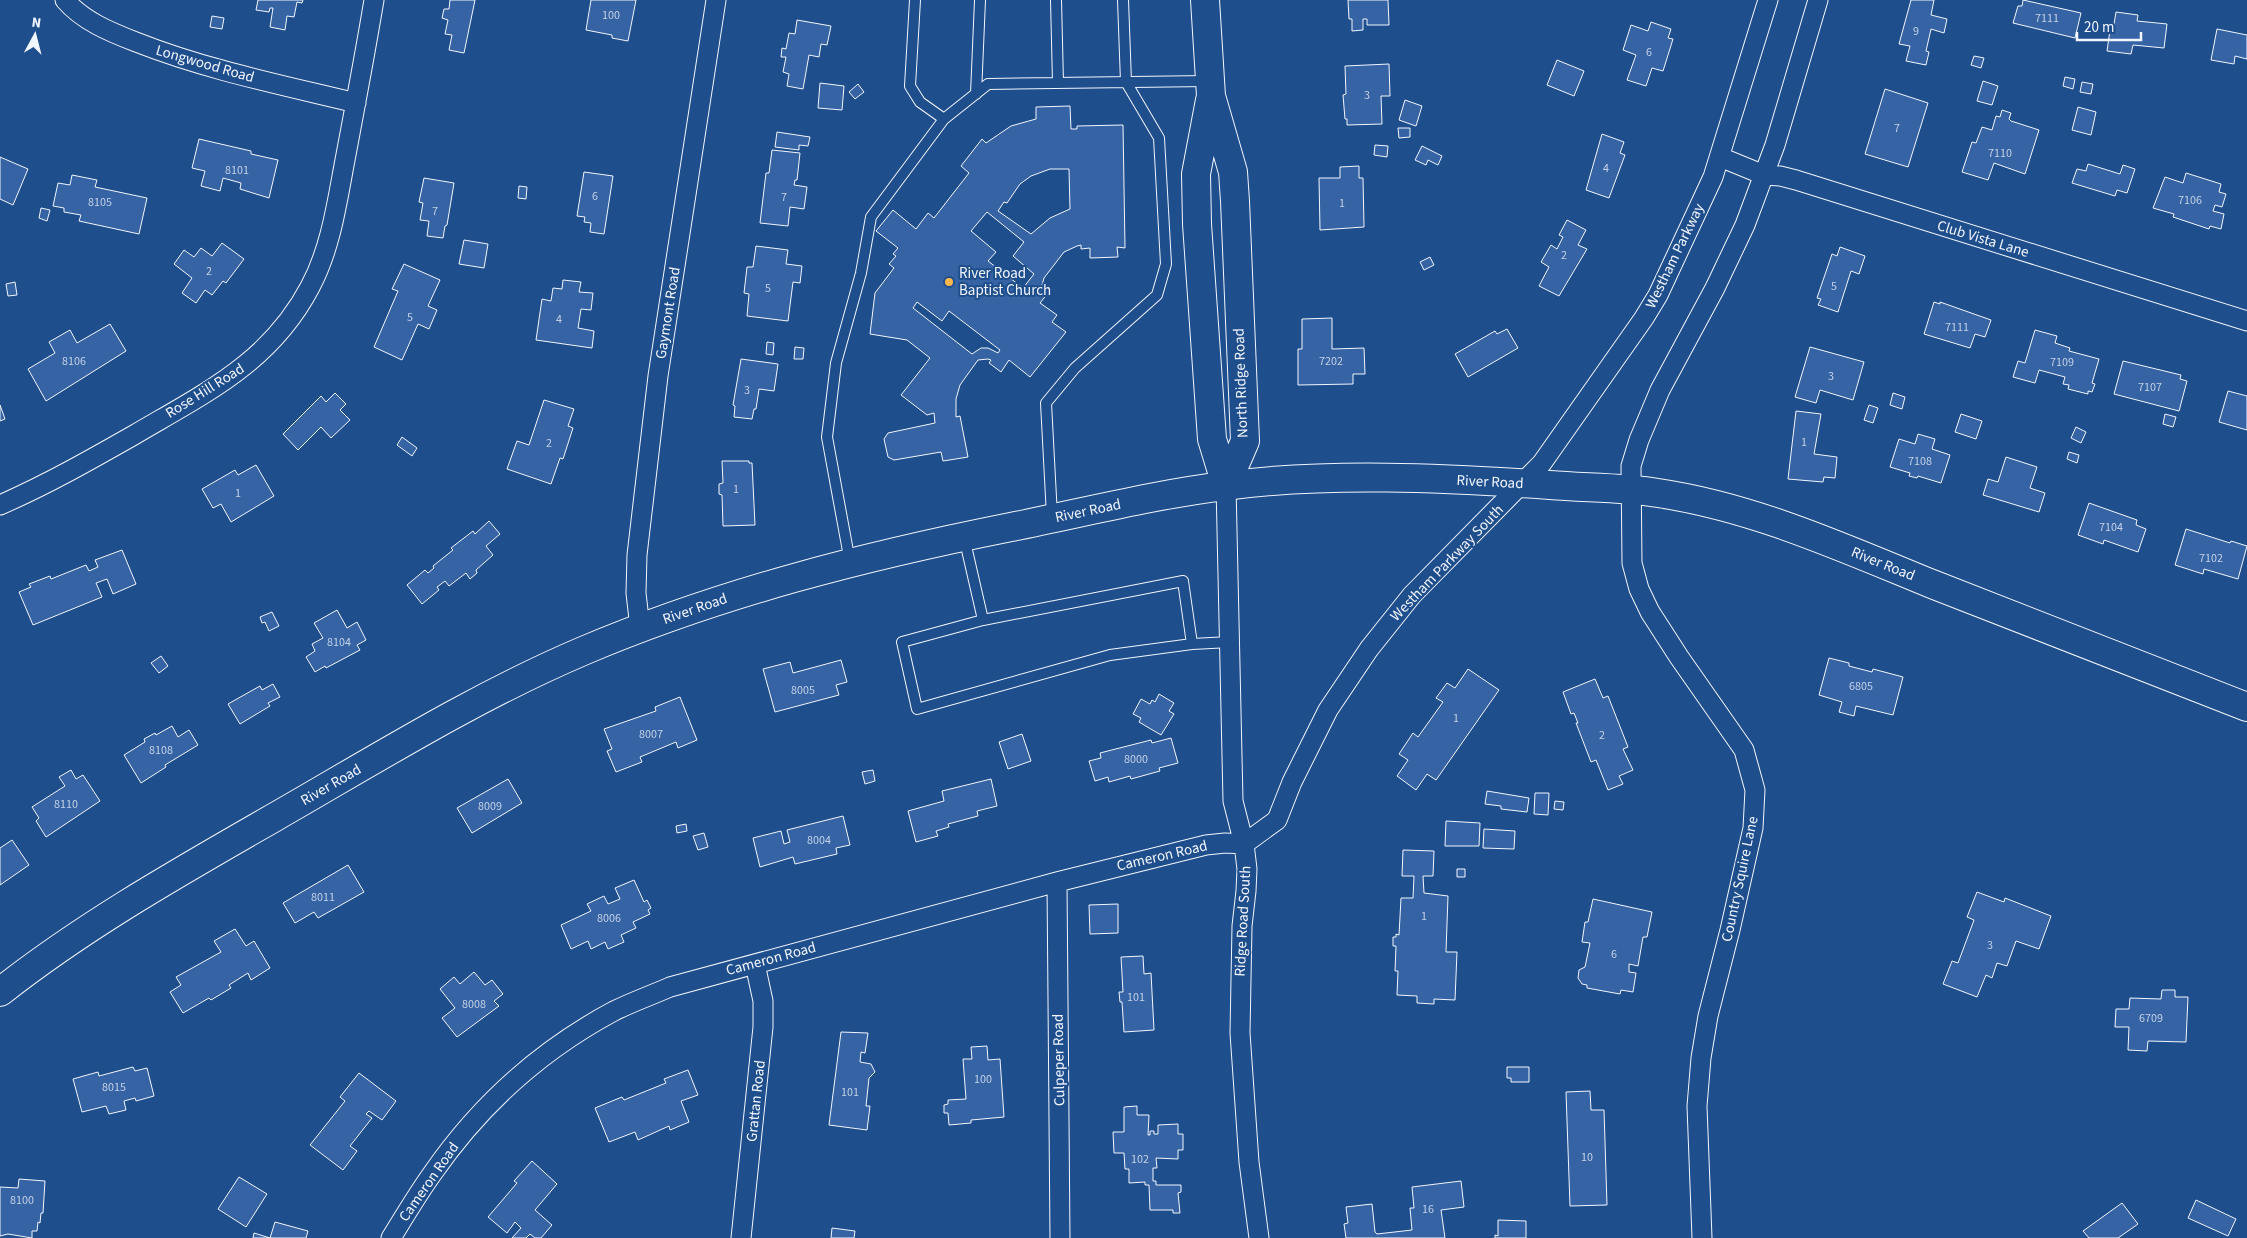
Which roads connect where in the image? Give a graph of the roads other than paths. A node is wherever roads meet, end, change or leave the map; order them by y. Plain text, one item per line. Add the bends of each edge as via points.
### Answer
1 (65, 0) edge
2 (374, 0) edge
3 (716, 0) edge
4 (915, 0) edge
5 (980, 0) edge
6 (1056, 0) edge
7 (1123, 0) edge
8 (1205, 0) edge
9 (1768, 0) edge
10 (1818, 0) edge
11 (1126, 82) junction
12 (1058, 83) junction
13 (1211, 89) junction
14 (976, 94) junction
15 (356, 103) junction
16 (944, 119) junction
17 (1720, 157) junction
18 (1764, 175) junction
19 (2247, 321) edge
20 (1525, 483) junction
21 (1226, 486) junction
22 (1630, 491) junction
23 (0, 505) edge
24 (1052, 519) junction
25 (964, 536) junction
26 (850, 563) junction
27 (983, 620) junction
28 (640, 628) junction
29 (1230, 642) junction
30 (1192, 644) junction
31 (2247, 707) edge
32 (1244, 844) junction
33 (1057, 882) junction
34 (755, 964) junction
35 (0, 992) edge
36 (391, 1238) edge
37 (740, 1238) edge
38 (1060, 1238) edge
39 (1259, 1238) edge
40 (1702, 1238) edge

1 - 15 street, Longwood Road via 88,20 159,52
2 - 15 street, Rose Hill Road
3 - 28 street, Gaymont Road via 658,376 637,555 636,593
4 - 16 lane via 910,86 920,102
5 - 14 lane
6 - 12 lane
7 - 11 lane
8 - 13 main road, North Ridge Road
9 - 17 street, Westham Parkway
10 - 18 street
11 - 12 lane
11 - 13 lane
11 - 24 lane via 1159,138 1166,264 1157,295 1075,368 1046,403
12 - 14 lane via 988,84
13 - 21 main road, North Ridge Road via 1196,174 1197,224 1212,439
13 - 21 main road, North Ridge Road via 1233,172 1245,441
14 - 16 lane
15 - 23 street, Rose Hill Road via 333,222 319,268 294,313 267,347 219,385 75,469
16 - 26 lane via 872,217 861,273 836,363 827,437
17 - 18 street, Club Vista Lane
17 - 20 street, Westham Parkway via 1654,302 1605,376
18 - 19 street, Club Vista Lane via 1796,180
18 - 22 street via 1715,288 1660,390 1631,466
20 - 21 main road, River Road via 1355,479
20 - 22 main road, River Road
20 - 32 street, Westham Parkway South via 1412,595 1369,649 1328,710 1277,820
21 - 24 main road, River Road
21 - 29 street, Ridge Road South
22 - 31 main road, River Road via 1657,493 1711,505 1819,538
22 - 40 street, Country Squire Lane via 1632,563 1640,589 1650,612 1679,657 1744,750 1755,790 1753,828 1701,1058 1697,1106
24 - 25 main road, River Road
25 - 26 main road, River Road
25 - 27 lane
26 - 28 main road, River Road via 697,606
27 - 30 lane via 1183,581
27 - 30 lane via 902,642 917,709 1110,655
28 - 35 main road, River Road via 575,654 453,715 111,915
29 - 30 lane
29 - 32 street, Ridge Road South via 1233,801
32 - 33 street, Cameron Road via 1206,845
32 - 39 street, Ridge Road South via 1246,891 1242,926 1240,1032 1249,1162
33 - 34 street, Cameron Road
33 - 38 street, Culpeper Road
34 - 36 street, Cameron Road via 670,987 615,1011 529,1067 492,1101 459,1139
34 - 37 street, Grattan Road via 763,1027

